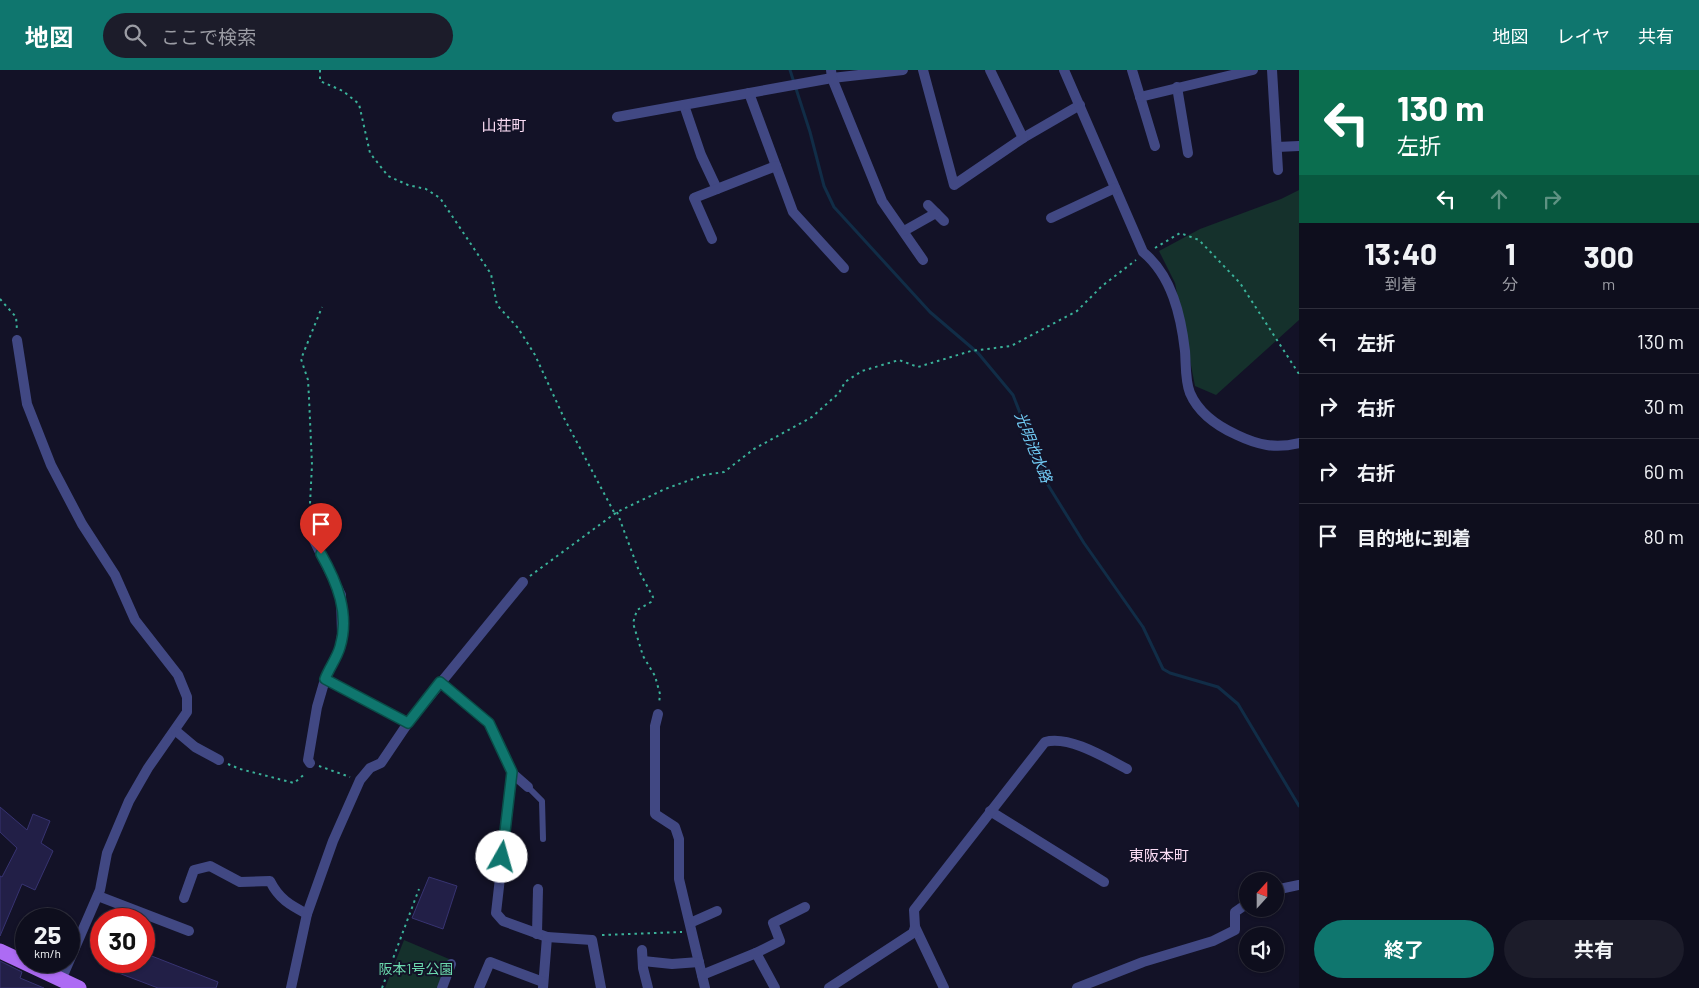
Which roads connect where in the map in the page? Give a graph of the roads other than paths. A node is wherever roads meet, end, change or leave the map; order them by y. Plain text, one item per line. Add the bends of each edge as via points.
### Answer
1 (903, 70) edge
2 (923, 70) edge
3 (990, 70) edge
4 (1064, 70) edge
5 (1132, 70) edge
6 (1254, 70) edge
7 (1272, 70) edge
8 (831, 74) edge
9 (1177, 87) junction
10 (749, 93) junction
11 (1140, 96) junction
12 (684, 105) junction
13 (1080, 105) junction
14 (617, 118) dead end
15 (1023, 138) junction
16 (1155, 146) dead end
17 (1299, 146) edge
18 (1276, 147) junction
19 (1188, 153) dead end
20 (776, 166) junction
21 (1278, 170) dead end
22 (1115, 188) junction
23 (717, 189) junction
24 (928, 205) dead end
25 (1051, 218) dead end
26 (904, 231) junction
27 (712, 239) dead end
28 (923, 260) dead end
29 (844, 268) dead end
30 (18, 340) road end
31 (1299, 443) edge
32 (310, 532) road end
33 (523, 582) road end
34 (325, 679) junction
35 (440, 682) junction
36 (658, 714) road end
37 (408, 723) junction
38 (176, 731) junction
39 (219, 760) road end
40 (310, 763) road end
41 (1127, 769) dead end
42 (512, 772) junction
43 (528, 787) joint
44 (990, 811) junction
45 (543, 838) dead end
46 (1104, 882) dead end
47 (1299, 885) edge
48 (1284, 888) edge
49 (538, 889) dead end
50 (98, 896) junction
51 (184, 898) dead end
52 (805, 907) dead end
53 (1239, 909) edge
54 (717, 911) dead end
55 (307, 914) junction
56 (691, 927) junction
57 (915, 927) junction
58 (188, 931) dead end
59 (542, 936) junction
60 (642, 950) dead end
61 (0, 951) edge
62 (756, 953) junction
63 (643, 961) junction
64 (699, 962) junction
65 (451, 964) dead end
66 (702, 975) junction
67 (61, 980) junction
68 (543, 985) edge
69 (835, 987) edge
70 (77, 988) edge
71 (291, 988) edge
72 (442, 988) edge
73 (479, 988) edge
74 (600, 988) edge
75 (648, 988) edge
76 (705, 988) edge
77 (775, 988) edge
78 (944, 988) edge
79 (1077, 988) edge

1 - 8 street
2 - 15 street via 954,185
3 - 15 street
4 - 13 street
5 - 11 street
6 - 9 street
7 - 18 street
8 - 10 street
8 - 26 street via 882,201
9 - 11 street
9 - 19 street
10 - 12 street
10 - 20 street
11 - 16 street
12 - 14 street
12 - 23 street
13 - 15 street
13 - 22 street
17 - 18 street
18 - 21 street
20 - 23 street
20 - 29 street via 793,212
22 - 25 street
22 - 31 street via 1145,254 1159,269 1172,292 1185,349 1189,392 1204,416 1226,431 1264,446
23 - 27 street via 694,198
24 - 26 street via 940,217
26 - 28 street
30 - 38 street via 27,404 51,465 82,524 115,575 135,620 178,674 187,697 187,712
32 - 34 street via 341,595 340,648
33 - 35 street
34 - 37 street
34 - 40 street via 317,706
35 - 37 street
35 - 42 street via 489,723
36 - 56 street via 655,726 655,814 675,827 679,839 679,880
37 - 55 street via 381,763 370,768 360,780 333,841
38 - 39 street
38 - 50 street via 148,768 129,801 107,853
41 - 44 street via 1086,748 1052,740 1044,742
42 - 43 street
42 - 59 street via 496,913 503,920
43 - 45 lane via 542,801
44 - 46 street
44 - 57 street via 914,910
47 - 48 street
49 - 59 street
50 - 58 street
50 - 67 street
51 - 55 street via 194,870 210,866 240,882 270,881 284,901
52 - 62 street via 773,923 780,940
53 - 79 street via 1235,912 1235,930
54 - 56 street
55 - 71 street
56 - 64 street
57 - 69 street via 907,938
57 - 78 street
59 - 68 street
59 - 74 street via 592,940
60 - 63 street
61 - 67 main road
62 - 66 street
62 - 77 street
63 - 64 street
63 - 75 street
64 - 66 street
65 - 72 street
66 - 76 street
67 - 70 main road
68 - 73 street via 490,962

